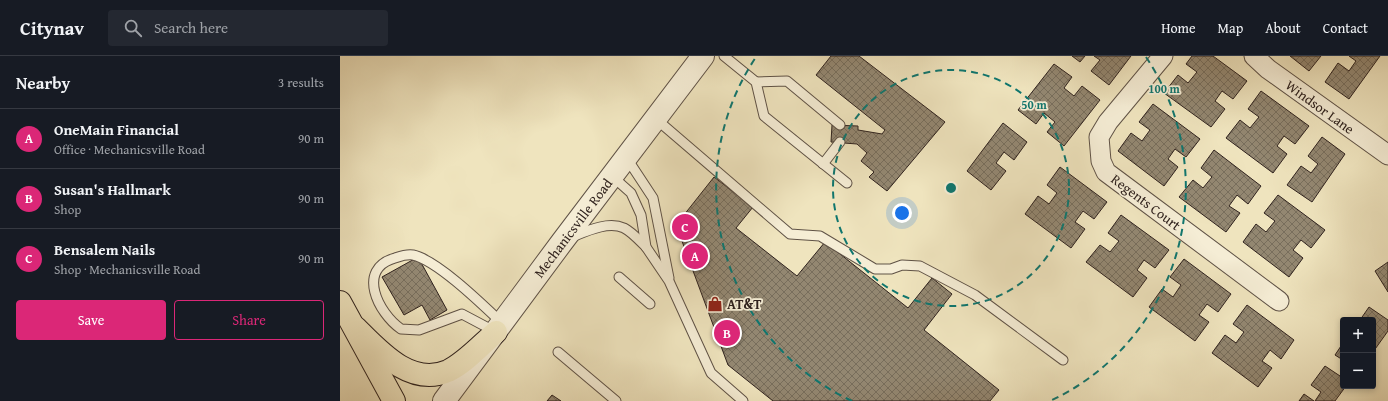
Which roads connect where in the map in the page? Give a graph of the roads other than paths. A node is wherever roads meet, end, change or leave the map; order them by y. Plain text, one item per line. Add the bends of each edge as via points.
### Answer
1 (704, 56) edge
2 (724, 56) edge
3 (1164, 56) edge
4 (1254, 56) edge
5 (756, 82) junction
6 (656, 119) junction
7 (840, 125) dead end
8 (840, 142) dead end
9 (1388, 156) edge
10 (626, 157) junction
11 (823, 164) junction
12 (612, 176) junction
13 (848, 183) dead end
14 (562, 242) junction
15 (646, 247) junction
16 (620, 278) dead end
17 (669, 281) junction
18 (1280, 301) dead end
19 (340, 302) edge
20 (650, 304) dead end
21 (499, 327) junction
22 (356, 328) junction
23 (558, 352) dead end
24 (1063, 360) dead end
25 (394, 401) edge
26 (444, 401) edge
27 (616, 401) edge
28 (743, 401) edge

1 - 6 street, Mechanicsville Road
2 - 5 lane
3 - 18 street, Regents Court via 1108,122 1099,137 1101,161 1106,172
4 - 9 street, Windsor Lane via 1268,69
5 - 7 lane via 787,81
5 - 11 lane via 764,116
6 - 10 street, Mechanicsville Road
6 - 24 lane via 790,234 820,236 875,269 920,266 975,295
8 - 11 lane
10 - 12 street, Mechanicsville Road
10 - 17 lane via 653,198
11 - 13 lane
12 - 14 street, Mechanicsville Road
12 - 15 lane via 631,193 641,215
14 - 15 lane via 592,229 619,226
14 - 21 street, Mechanicsville Road
15 - 17 lane
16 - 20 lane
17 - 28 lane via 711,373
19 - 22 main road
21 - 21 lane via 465,289 426,260 407,255 386,260 376,271 374,284 377,302 382,312 401,329 418,330 462,314
21 - 22 main road via 448,371 424,375 412,373 397,364
21 - 26 street, Mechanicsville Road
22 - 25 main road
23 - 27 lane

